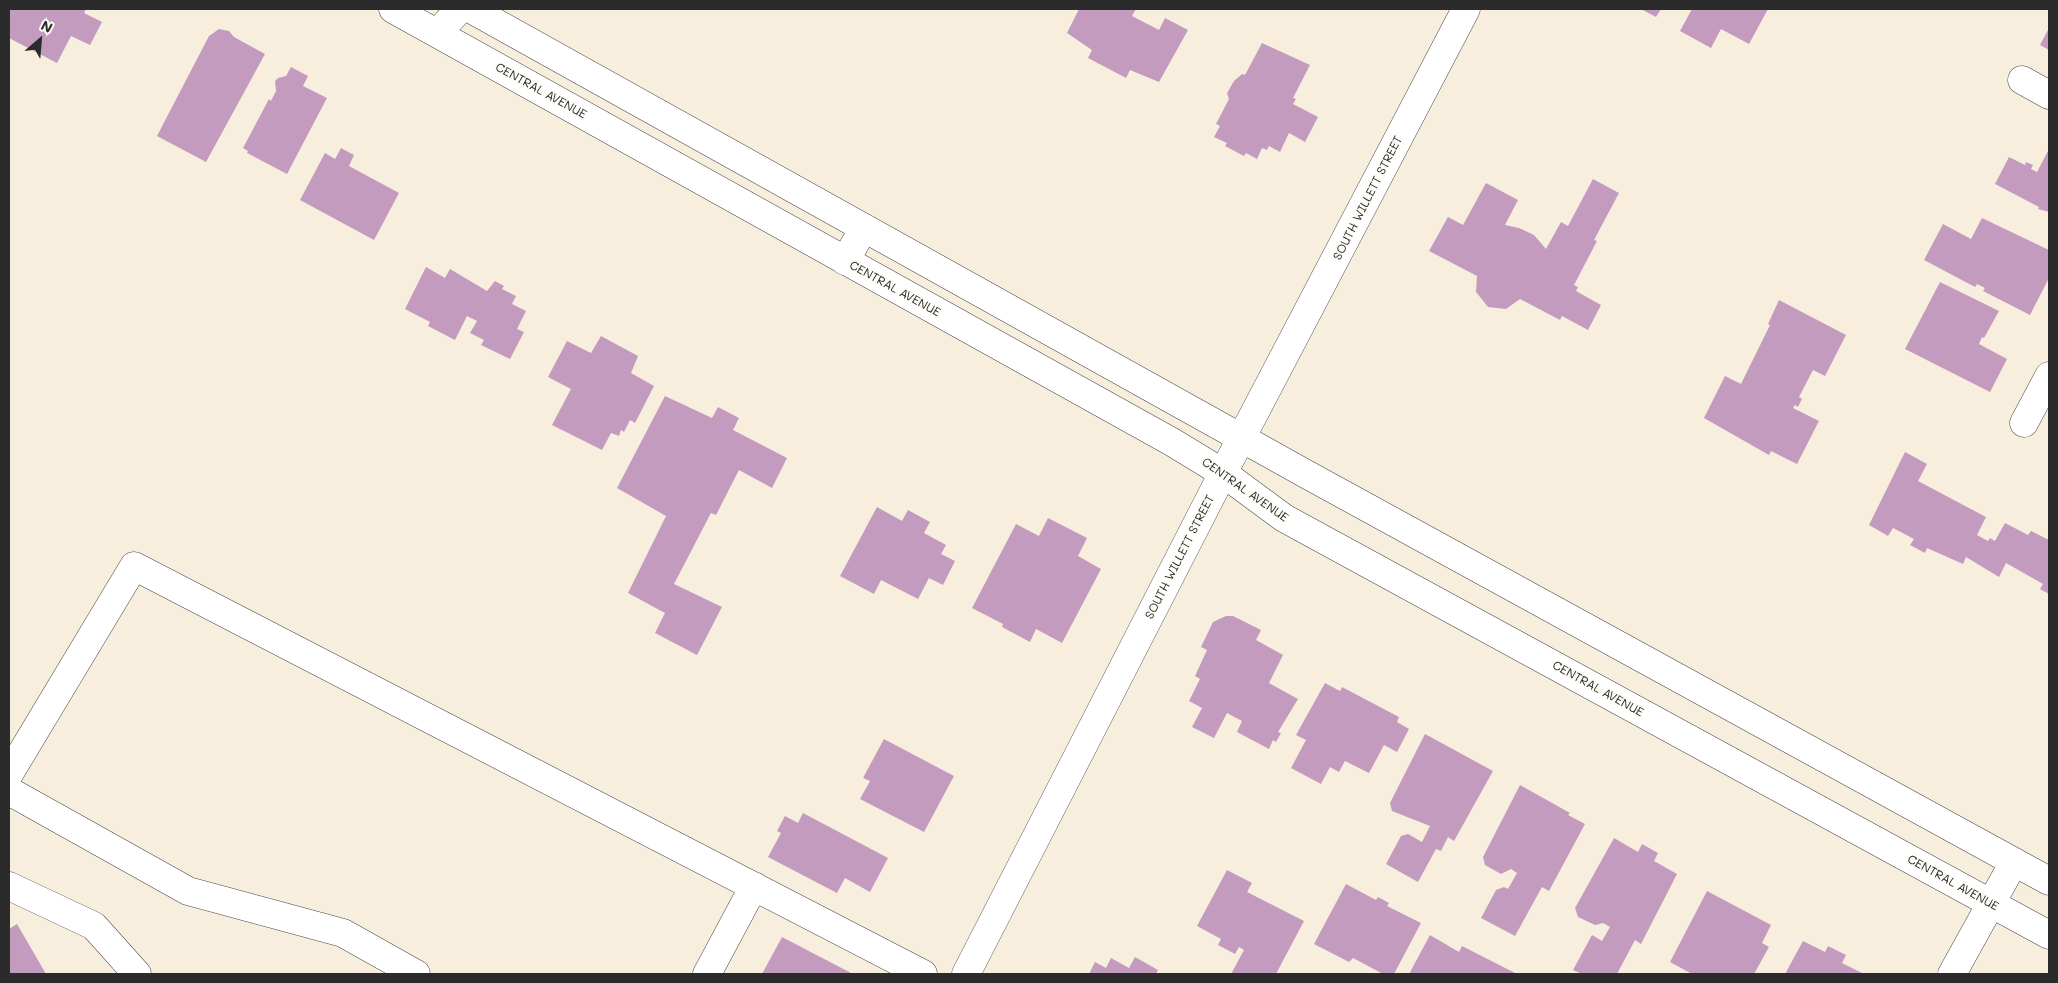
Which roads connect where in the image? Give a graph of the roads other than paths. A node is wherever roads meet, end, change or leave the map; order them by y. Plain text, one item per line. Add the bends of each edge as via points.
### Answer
1 (393, 9) edge
2 (460, 9) edge
3 (471, 9) edge
4 (1466, 9) edge
5 (438, 33) junction
6 (2022, 80) dead end
7 (2049, 95) edge
8 (864, 228) junction
9 (845, 261) junction
10 (2049, 376) edge
11 (2024, 423) dead end
12 (1243, 438) junction
13 (1223, 473) junction
14 (9, 774) edge
15 (9, 791) edge
16 (2014, 862) junction
17 (2049, 881) edge
18 (9, 886) edge
19 (754, 886) junction
20 (1992, 904) junction
21 (2049, 935) edge
22 (137, 974) edge
23 (416, 974) edge
24 (707, 974) edge
25 (923, 974) edge
26 (966, 974) edge
27 (1952, 974) edge

1 - 5 main road, CENTRAL AVENUE
2 - 5 main road
3 - 8 main road
4 - 12 main road, SOUTH WILLETT STREET
5 - 9 main road, CENTRAL AVENUE
6 - 7 main road
8 - 9 main road
8 - 12 main road
9 - 13 main road, CENTRAL AVENUE
10 - 11 main road
12 - 13 main road, SOUTH WILLETT STREET
12 - 16 main road
13 - 20 main road, CENTRAL AVENUE via 1284,518
13 - 26 main road, SOUTH WILLETT STREET
14 - 19 main road via 134,566
15 - 23 main road via 188,891 343,933
16 - 17 main road
16 - 20 main road
18 - 22 main road via 94,926
19 - 24 main road
19 - 25 main road
20 - 21 main road, CENTRAL AVENUE
20 - 27 main road

